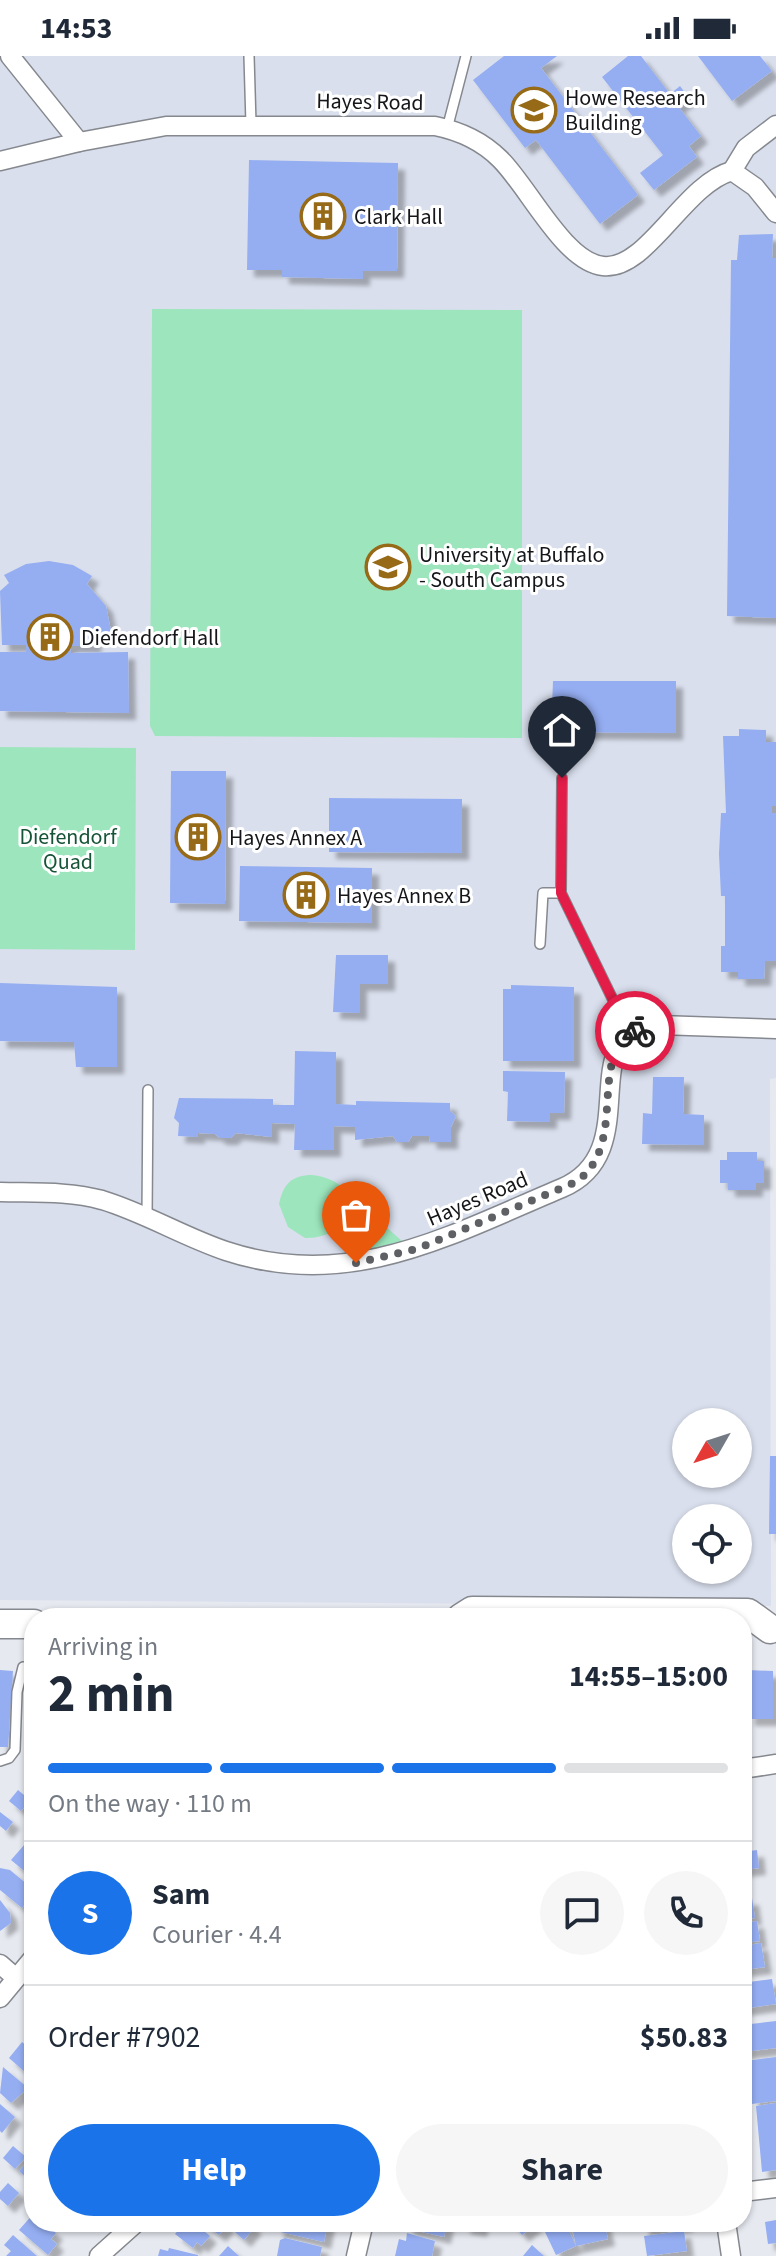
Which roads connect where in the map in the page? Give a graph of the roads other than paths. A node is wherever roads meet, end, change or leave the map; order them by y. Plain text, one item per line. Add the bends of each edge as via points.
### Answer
1 (10, 56) edge
2 (249, 56) edge
3 (466, 56) edge
4 (251, 124) junction
5 (776, 125) edge
6 (447, 129) junction
7 (79, 142) junction
8 (0, 161) edge
9 (732, 171) junction
10 (776, 213) edge
11 (562, 778) dead end
12 (561, 893) junction
13 (540, 944) dead end
14 (776, 1029) edge
15 (635, 1031) junction
16 (148, 1090) dead end
17 (0, 1192) edge
18 (147, 1217) junction
19 (752, 1616) edge
20 (0, 1624) edge
21 (24, 1624) edge
22 (773, 1629) edge
23 (752, 1638) edge
24 (23, 1667) dead end
25 (0, 1761) edge
26 (776, 1764) edge
27 (752, 1768) edge
28 (0, 1964) edge
29 (24, 1968) edge
30 (5, 1990) edge
31 (776, 2188) edge
32 (752, 2191) edge
33 (127, 2232) edge
34 (362, 2232) edge
35 (727, 2232) edge
36 (112, 2248) edge
37 (99, 2256) edge
38 (356, 2256) edge
39 (731, 2256) edge

1 - 7 street
2 - 4 lane
3 - 6 lane
4 - 6 street, Hayes Road
4 - 7 street, Hayes Road via 166,126
5 - 9 street via 746,148
6 - 9 street, Hayes Road via 472,138 498,157 576,254 603,266 625,262 706,183
7 - 8 street, Hayes Road
9 - 10 street via 755,187
11 - 12 lane
12 - 13 lane via 543,893
12 - 15 lane via 614,1002
14 - 15 street via 660,1025
15 - 18 street, Hayes Road via 614,1054 604,1144 588,1173 417,1249 339,1266 278,1262 214,1246
16 - 18 lane
17 - 18 street, Hayes Road via 83,1196
19 - 22 main road
20 - 21 main road
22 - 23 main road
24 - 25 lane via 15,1750
26 - 27 street
28 - 30 street
29 - 30 street
31 - 32 street
33 - 36 street
34 - 38 street
35 - 39 street
36 - 37 street

